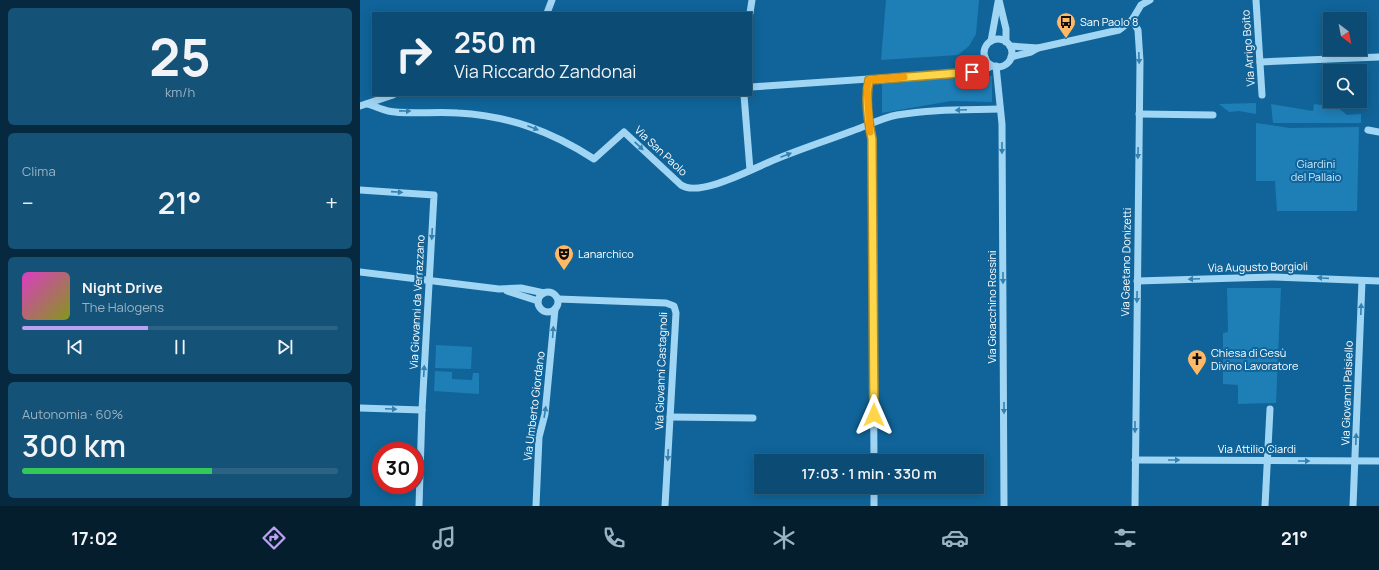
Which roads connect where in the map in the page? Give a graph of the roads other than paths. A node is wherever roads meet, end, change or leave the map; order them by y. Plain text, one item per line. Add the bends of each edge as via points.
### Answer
1 (552, 0) edge
2 (752, 0) edge
3 (998, 0) edge
4 (1150, 0) edge
5 (1256, 0) edge
6 (1141, 2) edge
7 (547, 12) edge
8 (750, 12) edge
9 (1132, 20) junction
10 (991, 41) junction
11 (1008, 44) junction
12 (1038, 48) junction
13 (985, 57) junction
14 (1011, 57) junction
15 (1379, 57) edge
16 (1260, 62) junction
17 (994, 66) junction
18 (959, 72) junction
19 (869, 80) junction
20 (752, 87) edge
21 (1262, 95) dead end
22 (390, 96) edge
23 (744, 96) edge
24 (367, 104) junction
25 (360, 106) edge
26 (1000, 109) junction
27 (1139, 114) junction
28 (1213, 115) dead end
29 (869, 123) junction
30 (1368, 130) dead end
31 (1379, 132) edge
32 (750, 170) junction
33 (360, 190) edge
34 (360, 272) edge
35 (430, 281) junction
36 (1137, 281) junction
37 (1362, 281) junction
38 (1379, 281) edge
39 (499, 289) junction
40 (544, 293) junction
41 (558, 299) junction
42 (538, 301) junction
43 (555, 309) junction
44 (360, 408) edge
45 (1270, 409) dead end
46 (422, 410) junction
47 (670, 416) junction
48 (753, 418) dead end
49 (874, 454) edge
50 (1135, 460) junction
51 (1268, 460) junction
52 (1355, 461) junction
53 (1379, 461) edge
54 (874, 494) edge
55 (419, 506) edge
56 (536, 506) edge
57 (665, 506) edge
58 (874, 506) edge
59 (1004, 506) edge
60 (1135, 506) edge
61 (1265, 506) edge
62 (1353, 506) edge

1 - 7 street
2 - 8 street
3 - 10 street
3 - 11 street
4 - 6 street
5 - 16 street, Via Arrigo Boito
6 - 9 street
9 - 12 street via 1119,30 1107,34
9 -> 27 street, Via Gaetano Donizetti via 1138,30
10 - 11 street via 1001,40
10 - 13 street via 985,48
11 - 12 street
11 - 14 street
12 - 14 street
13 - 17 street
13 - 18 street via 976,65
14 - 17 street via 1006,64
15 - 16 street
16 - 21 street, Via Arrigo Boito
17 - 18 street via 972,72
17 - 26 street
18 - 19 street
19 - 20 street
19 - 29 street
22 - 24 street
23 - 32 street
24 - 25 street
24 -> 32 street, Via San Paolo via 388,111 491,116 521,123 570,144 594,159 624,132 688,189 728,180
26 -> 29 street, Via San Paolo via 922,112 897,115
26 -> 59 street, Via Gioacchino Rossini
27 - 28 street
27 -> 36 street, Via Gaetano Donizetti
32 -> 29 street, Via San Paolo
29 - 49 street via 872,139
30 - 31 street
33 -> 35 street, Via Giovanni da Verrazzano via 434,195
34 - 35 street
35 - 39 street
46 -> 35 street, Via Giovanni da Verrazzano
37 -> 36 street, Via Augusto Borgioli via 1274,277
36 -> 50 street, Via Gaetano Donizetti
37 - 38 street, Via Augusto Borgioli
52 -> 37 street, Via Giovanni Paisiello
39 - 40 street via 521,288
39 - 42 street
40 - 41 street via 553,293
40 - 42 street
41 - 43 street
41 - 47 street, Via Giovanni Castagnoli via 666,303 674,306 676,313
42 - 43 street via 544,310
56 -> 43 street, Via Umberto Giordano via 539,437 545,414
44 -> 46 street
45 - 51 street
46 - 55 street, Via Giovanni da Verrazzano
47 - 48 street
47 -> 57 street, Via Giovanni Castagnoli
50 -> 51 street, Via Attilio Ciardi
50 - 60 street, Via Gaetano Donizetti
51 -> 52 street, Via Attilio Ciardi
51 - 61 street
52 - 53 street, Via Attilio Ciardi
52 - 62 street, Via Giovanni Paisiello
54 - 58 street

